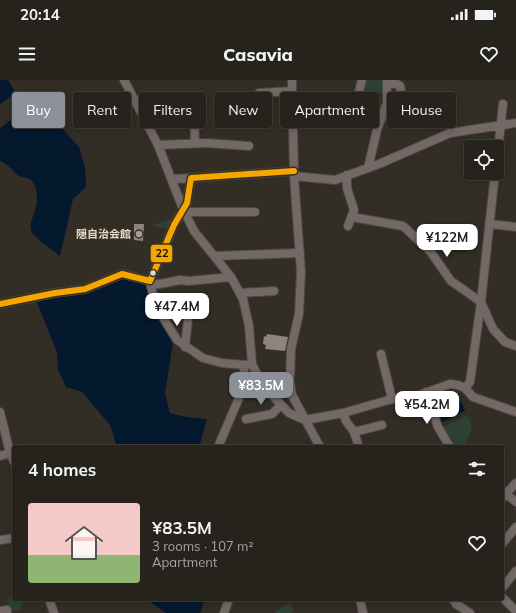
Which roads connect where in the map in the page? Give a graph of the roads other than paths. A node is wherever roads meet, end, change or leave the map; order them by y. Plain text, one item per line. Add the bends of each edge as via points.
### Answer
1 (124, 80) edge
2 (292, 80) edge
3 (362, 80) edge
4 (387, 82) edge
5 (292, 91) joint
6 (272, 92) edge
7 (359, 92) edge
8 (400, 92) edge
9 (387, 102) edge
10 (503, 104) dead end
11 (516, 123) edge
12 (501, 125) junction
13 (195, 128) edge
14 (293, 128) edge
15 (499, 140) edge
16 (195, 143) junction
17 (158, 146) junction
18 (250, 146) dead end
19 (368, 168) junction
20 (294, 174) junction
21 (347, 175) junction
22 (191, 178) junction
23 (172, 179) junction
24 (494, 180) edge
25 (184, 211) junction
26 (255, 212) dead end
27 (352, 217) junction
28 (490, 224) junction
29 (348, 226) dead end
30 (516, 227) edge
31 (300, 253) junction
32 (215, 256) junction
33 (231, 277) junction
34 (150, 283) junction
35 (274, 291) dead end
36 (240, 293) junction
37 (481, 302) junction
38 (0, 304) edge
39 (189, 310) dead end
40 (516, 346) edge
41 (185, 347) junction
42 (381, 354) dead end
43 (248, 364) junction
44 (465, 388) junction
45 (426, 392) junction
46 (392, 399) junction
47 (281, 405) junction
48 (0, 412) edge
49 (343, 412) junction
50 (516, 412) edge
51 (246, 418) dead end
52 (305, 420) junction
53 (382, 425) dead end
54 (354, 432) junction
55 (219, 445) edge
56 (319, 445) edge
57 (358, 445) edge
58 (449, 445) edge
59 (11, 453) junction
60 (0, 456) edge
61 (12, 456) edge
62 (516, 483) edge
63 (504, 493) edge
64 (504, 495) edge
65 (516, 502) edge
66 (516, 527) edge
67 (12, 538) edge
68 (0, 540) edge
69 (504, 542) edge
70 (516, 571) edge
71 (504, 586) edge
72 (504, 599) edge
73 (50, 601) edge
74 (228, 601) edge
75 (360, 601) edge
76 (454, 601) edge
77 (0, 611) edge
78 (516, 611) edge
79 (7, 613) edge
80 (54, 613) edge
81 (224, 613) edge
82 (363, 613) edge
83 (470, 613) edge

1 - 17 street
2 - 5 street
3 - 7 street
4 - 8 street via 400,86
5 - 6 street
9 - 19 street
10 - 12 street
11 - 12 street
12 - 15 street
12 - 19 street via 450,133
13 - 16 street
14 - 20 street
16 - 17 street
16 - 18 street
17 - 23 street
19 - 21 street
20 - 21 street via 334,180
20 - 22 street
20 - 31 street
21 - 27 street via 347,188 354,210
22 - 23 street
22 - 25 street
23 - 25 street
24 - 28 street
25 - 26 street
25 - 32 street via 194,231
25 - 34 street via 174,225
27 - 29 street
27 - 37 street via 403,226 430,251 451,282
28 - 30 street
28 - 37 street
31 - 32 street
31 - 52 street via 299,314 291,350 290,380 292,395
32 - 33 street
33 - 34 street
33 - 36 street
34 - 38 street via 122,274 85,289
34 - 41 street via 159,312 177,340
35 - 36 street
36 - 43 street via 249,326
37 - 40 street via 493,329 505,342
37 - 44 street via 470,382
39 - 41 street
41 - 43 street via 203,358 222,363
42 - 46 street
43 - 47 street
43 - 55 street via 239,398
44 - 45 street via 450,384
44 - 50 street via 473,397
45 - 46 street via 406,400
45 - 58 street via 438,427
46 - 49 street
47 - 51 street via 272,414
47 - 52 street via 289,413
48 - 59 street
49 - 52 street
49 - 54 street
52 - 56 street
53 - 54 street
54 - 57 street
59 - 60 street
59 - 61 street
62 - 63 street
64 - 65 street
66 - 69 street
67 - 68 street
70 - 71 street
72 - 78 street
73 - 80 street
74 - 81 street
75 - 82 street
76 - 83 street
77 - 79 street via 7,610

